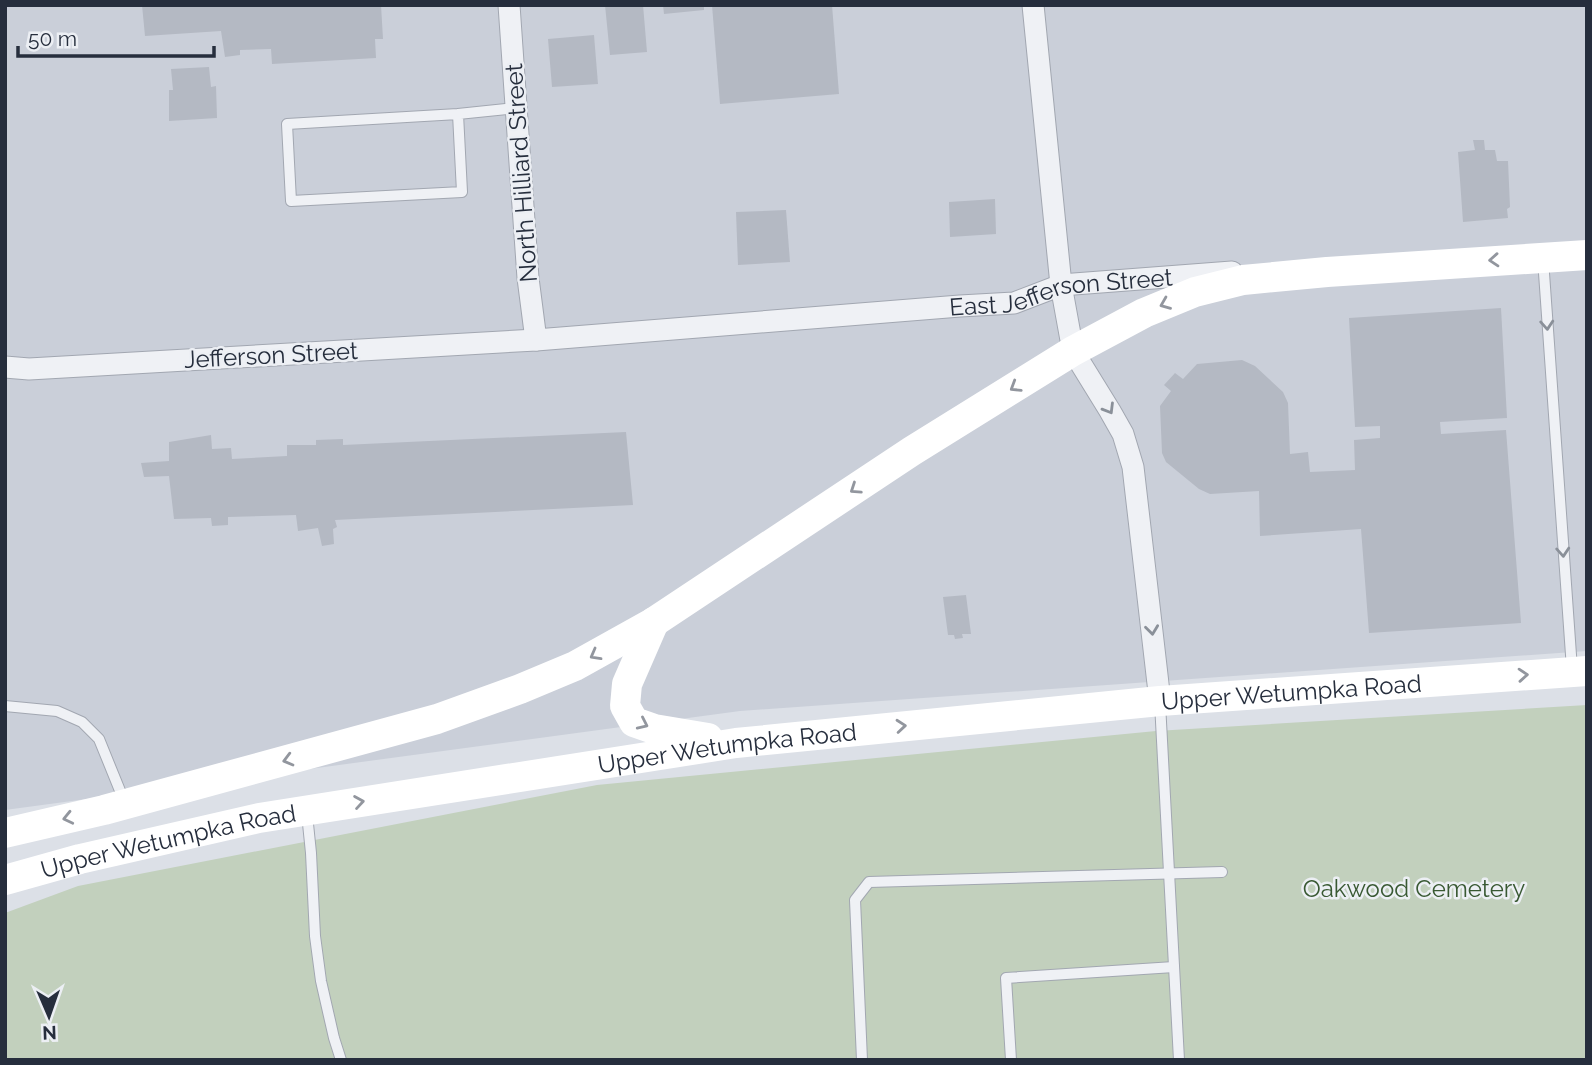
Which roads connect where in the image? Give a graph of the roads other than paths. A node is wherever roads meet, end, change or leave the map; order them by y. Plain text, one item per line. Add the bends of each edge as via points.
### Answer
1 (509, 5) edge
2 (1032, 5) edge
3 (516, 108) junction
4 (458, 114) junction
5 (1587, 255) edge
6 (1543, 257) junction
7 (1327, 272) junction
8 (1061, 285) junction
9 (536, 340) junction
10 (1073, 351) junction
11 (5, 367) edge
12 (654, 622) junction
13 (1579, 671) edge
14 (1160, 701) junction
15 (5, 706) edge
16 (736, 743) junction
17 (125, 804) junction
18 (306, 810) junction
19 (5, 833) edge
20 (138, 846) junction
21 (1222, 872) dead end
22 (1169, 873) junction
23 (5, 880) edge
24 (1174, 967) junction
25 (341, 1060) edge
26 (862, 1060) edge
27 (1011, 1060) edge
28 (1179, 1060) edge

1 - 3 street, North Hilliard Street
2 - 8 street
3 - 4 lane
3 - 9 street, North Hilliard Street
4 - 4 lane via 462,192 292,201 287,124
5 - 6 main road, East Jefferson Street
6 -> 7 main road, East Jefferson Street
6 -> 13 lane
7 - 8 street, East Jefferson Street via 1257,270
7 -> 10 main road, Upper Wetumpka Road via 1243,280 1195,292
8 - 9 street, East Jefferson Street via 1014,303
8 - 10 street
9 - 11 street, Jefferson Street
10 -> 12 main road, Upper Wetumpka Road
10 -> 14 street via 1123,434 1133,467
12 -> 16 main road via 627,684 625,706 634,722
12 -> 17 main road, Upper Wetumpka Road via 575,666 437,719
14 -> 13 main road, Upper Wetumpka Road
16 -> 14 main road, Upper Wetumpka Road
14 - 22 lane
15 - 17 lane via 57,711 82,722 99,738
18 -> 16 main road, Upper Wetumpka Road
17 -> 19 main road, Upper Wetumpka Road
17 - 20 main road
18 - 20 main road, Upper Wetumpka Road
18 - 25 lane via 321,982
20 - 23 main road, Upper Wetumpka Road
21 - 22 lane
22 - 24 lane
22 - 26 lane via 869,882 855,900
24 - 27 lane via 1006,978
24 - 28 lane

